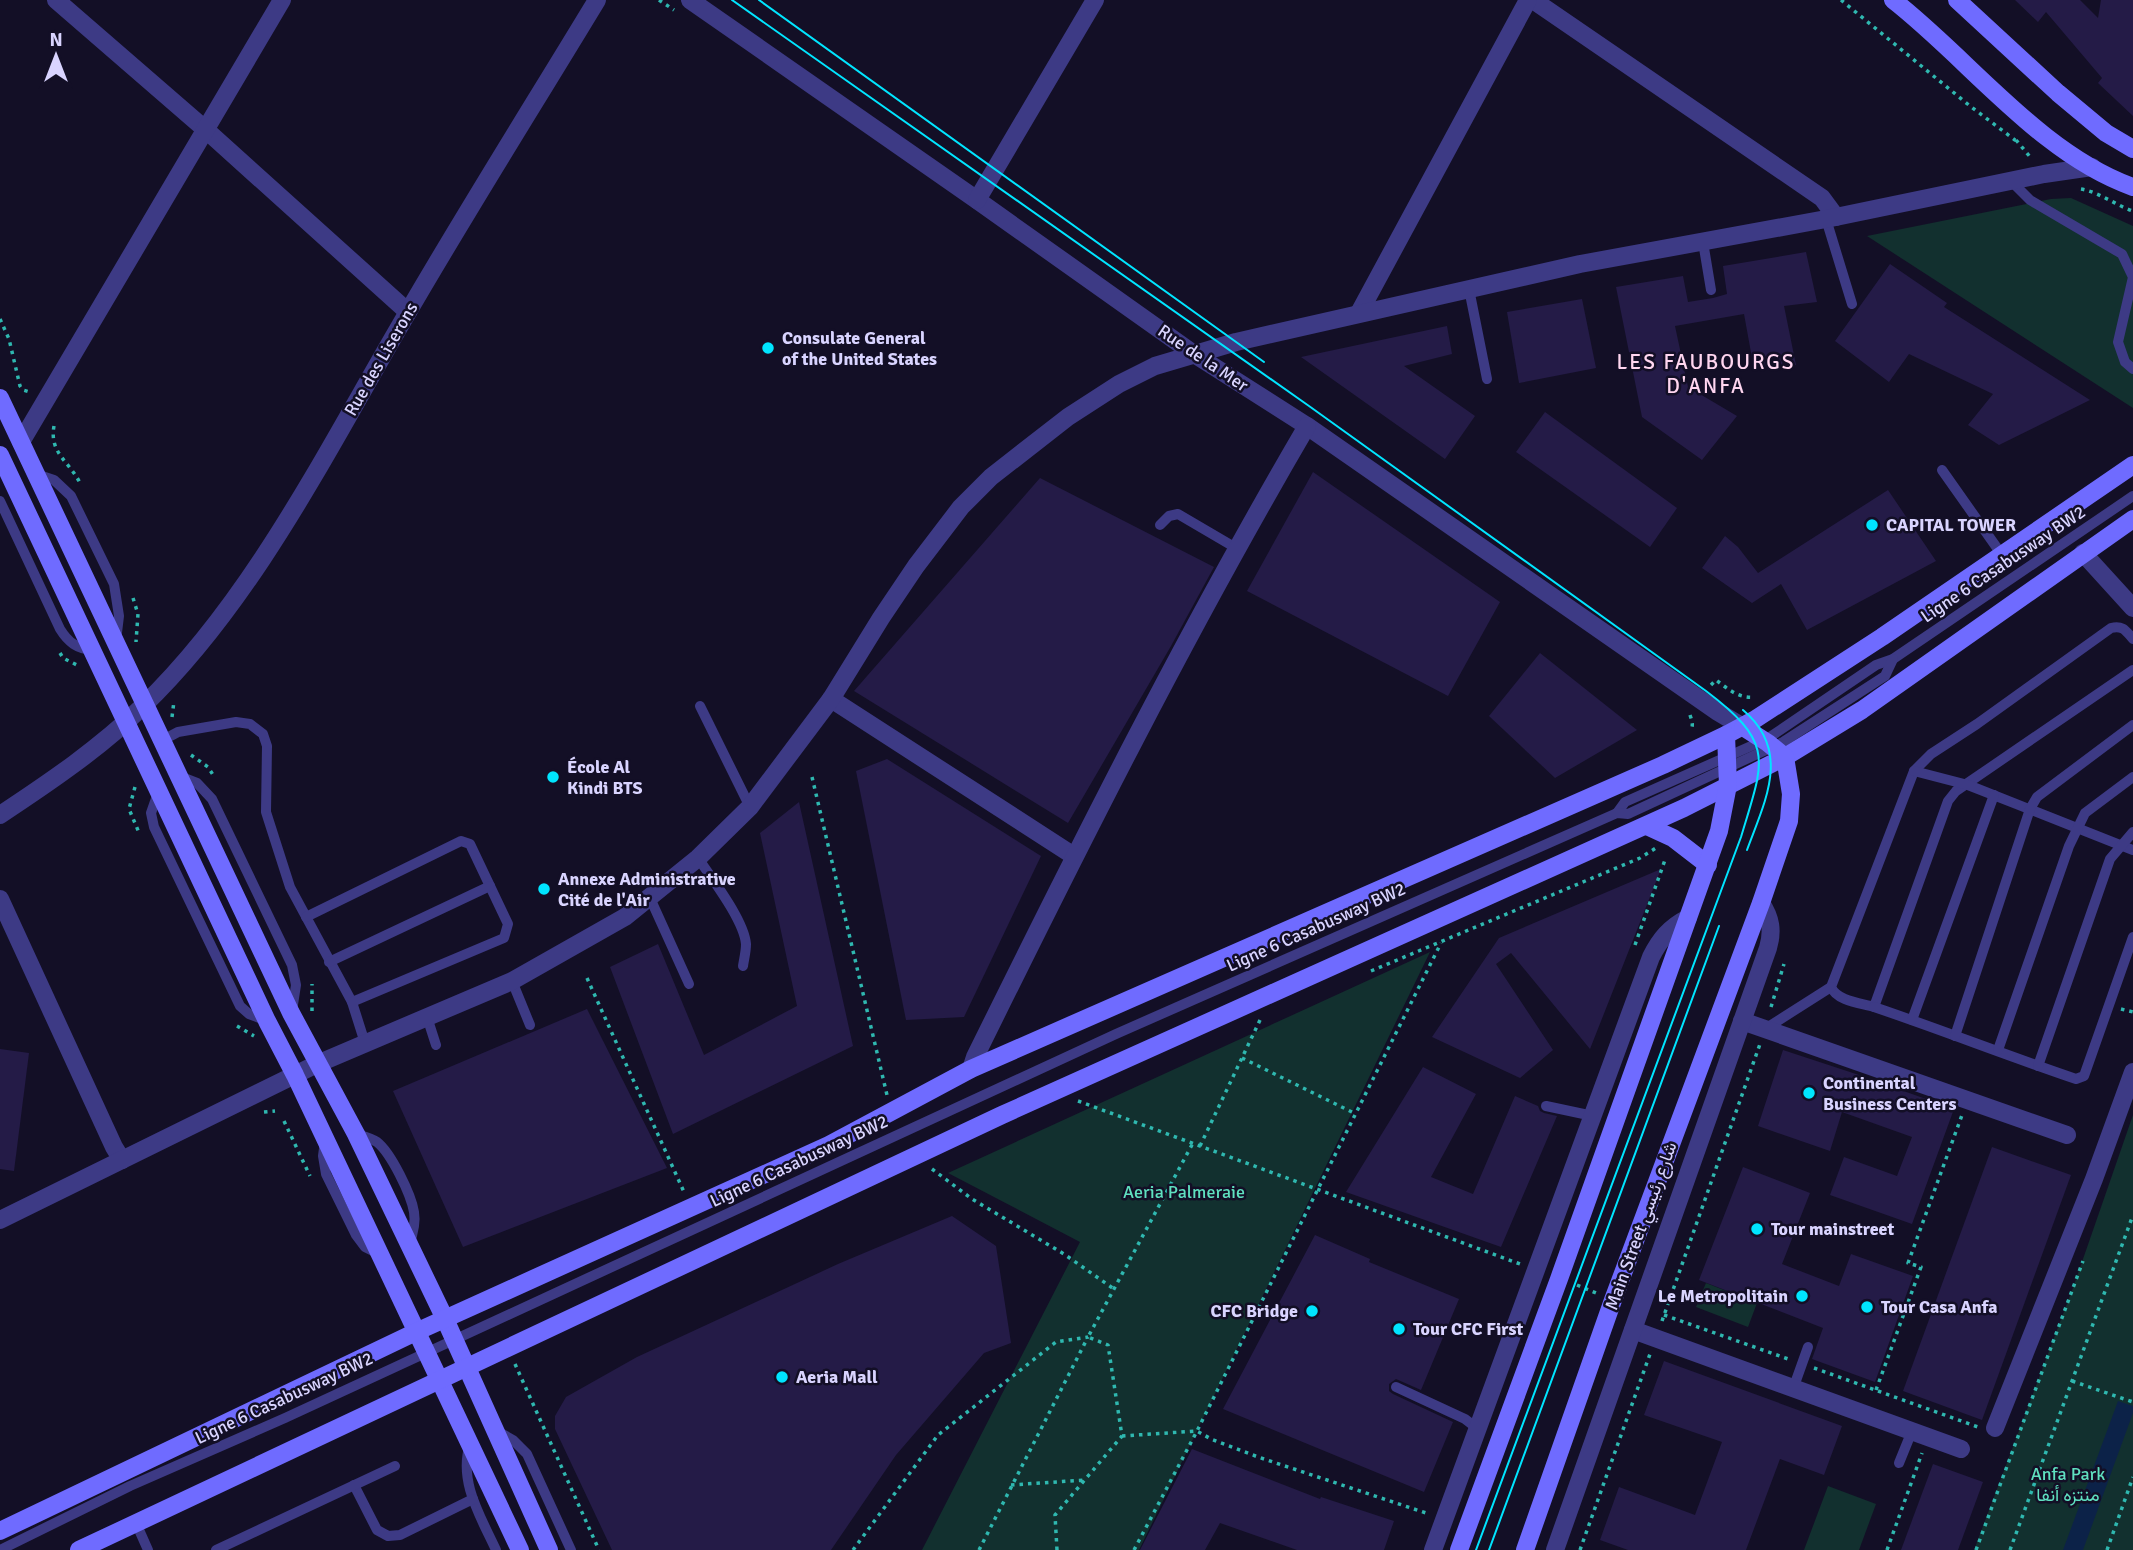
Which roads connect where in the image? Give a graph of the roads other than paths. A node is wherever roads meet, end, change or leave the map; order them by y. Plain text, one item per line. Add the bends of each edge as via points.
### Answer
1 (56, 0) edge
2 (282, 0) edge
3 (597, 0) edge
4 (690, 0) edge
5 (1095, 0) edge
6 (1530, 0) edge
7 (1893, 0) edge
8 (1957, 0) edge
9 (206, 130) junction
10 (2133, 149) edge
11 (2092, 167) junction
12 (2011, 181) junction
13 (2133, 187) edge
14 (977, 200) junction
15 (1831, 218) junction
16 (1703, 242) junction
17 (1469, 289) junction
18 (1711, 290) dead end
19 (1852, 304) dead end
20 (408, 312) junction
21 (1359, 313) junction
22 (1194, 354) junction
23 (2133, 369) edge
24 (1487, 379) dead end
25 (0, 398) edge
26 (1307, 426) junction
27 (21, 442) junction
28 (0, 455) edge
29 (2133, 465) edge
30 (1942, 470) dead end
31 (2133, 496) edge
32 (0, 501) edge
33 (2133, 519) edge
34 (1160, 525) dead end
35 (1236, 548) junction
36 (2083, 553) junction
37 (2002, 555) junction
38 (2133, 608) edge
39 (2133, 639) edge
40 (93, 650) junction
41 (2133, 670) edge
42 (831, 699) junction
43 (146, 704) junction
44 (700, 706) dead end
45 (1718, 712) junction
46 (127, 722) junction
47 (2133, 725) edge
48 (1743, 727) junction
49 (1726, 735) junction
50 (170, 736) junction
51 (1774, 748) junction
52 (1728, 770) junction
53 (1914, 771) junction
54 (2133, 777) edge
55 (1968, 785) junction
56 (1994, 795) junction
57 (750, 807) junction
58 (2030, 809) junction
59 (0, 815) edge
60 (1647, 826) junction
61 (2078, 827) junction
62 (2133, 832) edge
63 (2122, 845) junction
64 (2133, 850) edge
65 (1074, 856) junction
66 (698, 858) junction
67 (1707, 865) junction
68 (490, 886) junction
69 (650, 898) junction
70 (0, 899) edge
71 (1761, 903) junction
72 (306, 918) junction
73 (1688, 918) junction
74 (2133, 937) edge
75 (329, 962) junction
76 (743, 966) dead end
77 (512, 981) junction
78 (689, 984) dead end
79 (1831, 987) junction
80 (352, 1002) junction
81 (1874, 1007) junction
82 (427, 1017) junction
83 (1912, 1020) junction
84 (1742, 1021) junction
85 (530, 1025) dead end
86 (1765, 1029) junction
87 (1955, 1036) junction
88 (365, 1043) junction
89 (436, 1045) dead end
90 (1998, 1050) junction
91 (317, 1064) junction
92 (2038, 1066) junction
93 (971, 1069) junction
94 (2133, 1072) edge
95 (295, 1075) junction
96 (1546, 1106) dead end
97 (1593, 1116) junction
98 (2067, 1135) dead end
99 (122, 1160) junction
100 (0, 1220) edge
101 (445, 1318) junction
102 (1633, 1330) junction
103 (418, 1331) junction
104 (454, 1339) junction
105 (1808, 1347) dead end
106 (427, 1351) junction
107 (467, 1367) junction
108 (441, 1380) junction
109 (1396, 1387) dead end
110 (1794, 1389) junction
111 (1478, 1429) junction
112 (1991, 1429) road end
113 (495, 1430) junction
114 (1912, 1432) junction
115 (470, 1441) junction
116 (1961, 1449) dead end
117 (1899, 1463) dead end
118 (395, 1466) dead end
119 (354, 1485) junction
120 (473, 1499) junction
121 (136, 1523) junction
122 (0, 1531) edge
123 (0, 1550) edge
124 (79, 1550) edge
125 (148, 1550) edge
126 (216, 1550) edge
127 (496, 1550) edge
128 (520, 1550) edge
129 (549, 1550) edge
130 (571, 1550) edge
131 (1433, 1550) edge
132 (1459, 1550) edge
133 (1525, 1550) edge
134 (1555, 1550) edge

1 - 9 street
2 - 9 street
3 - 20 street, Rue des Liserons
4 - 14 street, Rue de la Mer
5 - 14 street
6 - 15 street via 1822,198
6 - 21 street
7 - 11 main road via 2029,124
8 - 10 main road via 2057,93
9 - 20 street
9 - 27 street
11 - 12 street
11 - 13 main road
12 - 15 street
12 - 23 lane via 2030,200 2122,254 2133,277 2118,342 2125,362
14 - 22 street, Rue de la Mer
15 - 16 street
15 - 19 lane
16 - 17 street
16 - 18 lane
17 - 21 street
17 - 24 lane
20 - 43 street, Rue des Liserons via 271,546 217,625
21 - 22 street
22 - 26 street, Rue de la Mer
22 - 42 street via 1119,384 1068,417 991,478 916,566
25 - 27 main road
26 - 35 street
26 - 45 street, Rue de la Mer
27 - 43 main road
28 - 40 main road
29 - 37 main road
30 - 37 lane
31 - 51 lane, Ligne 6 Casabusway BW2 via 1893,659 1885,676
32 - 40 lane via 60,629 70,642
33 - 36 main road
34 - 35 lane via 1178,514
35 - 65 street
36 - 38 street
36 - 51 main road via 1892,691
37 - 48 main road
39 - 53 lane via 2123,628 2111,628 1931,754
40 - 46 main road
41 - 55 lane
42 - 57 street
42 - 65 street
43 - 46 street, Rue des Liserons
43 - 50 main road
44 - 57 lane
45 - 48 street, Rue de la Mer
45 - 49 street
46 - 59 street, Rue des Liserons
46 - 95 main road
47 - 58 lane via 2036,797
48 - 49 main road
48 - 51 main road
49 - 52 main road
49 - 93 main road
50 - 72 lane via 236,722 250,724 263,734 267,746 266,812 290,887
50 - 91 main road via 180,776
51 - 52 main road
51 - 52 lane, Ligne 6 Casabusway BW2
51 - 71 main road, Main Street شارع رئيسي via 1791,794 1789,821
52 - 60 main road
52 - 67 main road via 1723,816
52 - 104 lane, Ligne 6 Casabusway BW2 via 1625,802 1617,813 1116,1034
53 - 55 lane
53 - 79 lane
54 - 61 lane via 2085,813
55 - 56 lane
55 - 81 lane via 1948,801
56 - 58 lane
56 - 83 lane
57 - 66 street
58 - 61 lane
58 - 87 lane
60 - 67 main road via 1673,838
60 - 107 main road via 1054,1092
61 - 63 lane
61 - 90 lane
62 - 63 lane
63 - 64 lane
63 - 92 lane via 2110,859
65 - 93 street
66 - 69 street
66 - 76 lane via 744,934
67 - 73 main road
68 - 72 lane via 470,844 461,841
68 - 75 lane
68 - 80 lane via 508,924 504,938
69 - 77 street
69 - 78 lane
70 - 99 street
71 - 84 street, Main Street شارع رئيسي via 1770,920 1770,939
71 - 133 main road, Main Street شارع رئيسي
72 - 75 lane
73 - 97 street via 1669,930 1656,948
73 - 132 main road
74 - 92 lane via 2084,1076 2076,1079
75 - 80 lane
77 - 82 street
77 - 85 lane
79 - 81 lane via 1842,998
79 - 86 lane
80 - 88 lane
81 - 83 lane
82 - 88 street
82 - 89 lane
83 - 87 lane
84 - 86 street
84 - 102 street, Main Street شارع رئيسي
86 - 98 street
87 - 90 lane
88 - 91 street
90 - 92 lane
91 - 95 street
91 - 101 main road
93 - 101 main road via 829,1145
94 - 112 street
95 - 99 street
95 - 103 main road
96 - 97 lane
97 - 111 street
99 - 100 street
101 - 103 main road
101 - 104 main road
102 - 110 street
102 - 134 street, Main Street شارع رئيسي
103 - 106 main road
103 - 122 main road
104 - 106 lane, Ligne 6 Casabusway BW2
104 - 107 main road
105 - 110 lane
106 - 108 main road
106 - 123 lane, Ligne 6 Casabusway BW2
107 - 108 main road
107 - 113 main road
108 - 115 main road
108 - 121 main road
109 - 111 lane
110 - 114 street
111 - 131 street
113 - 129 main road
113 - 130 lane via 527,1454
114 - 116 street
114 - 117 lane
115 - 120 lane via 465,1464
115 - 128 main road
118 - 119 lane
119 - 120 lane via 377,1530 388,1536 400,1535
119 - 126 lane
120 - 127 lane
121 - 124 main road
121 - 125 lane

